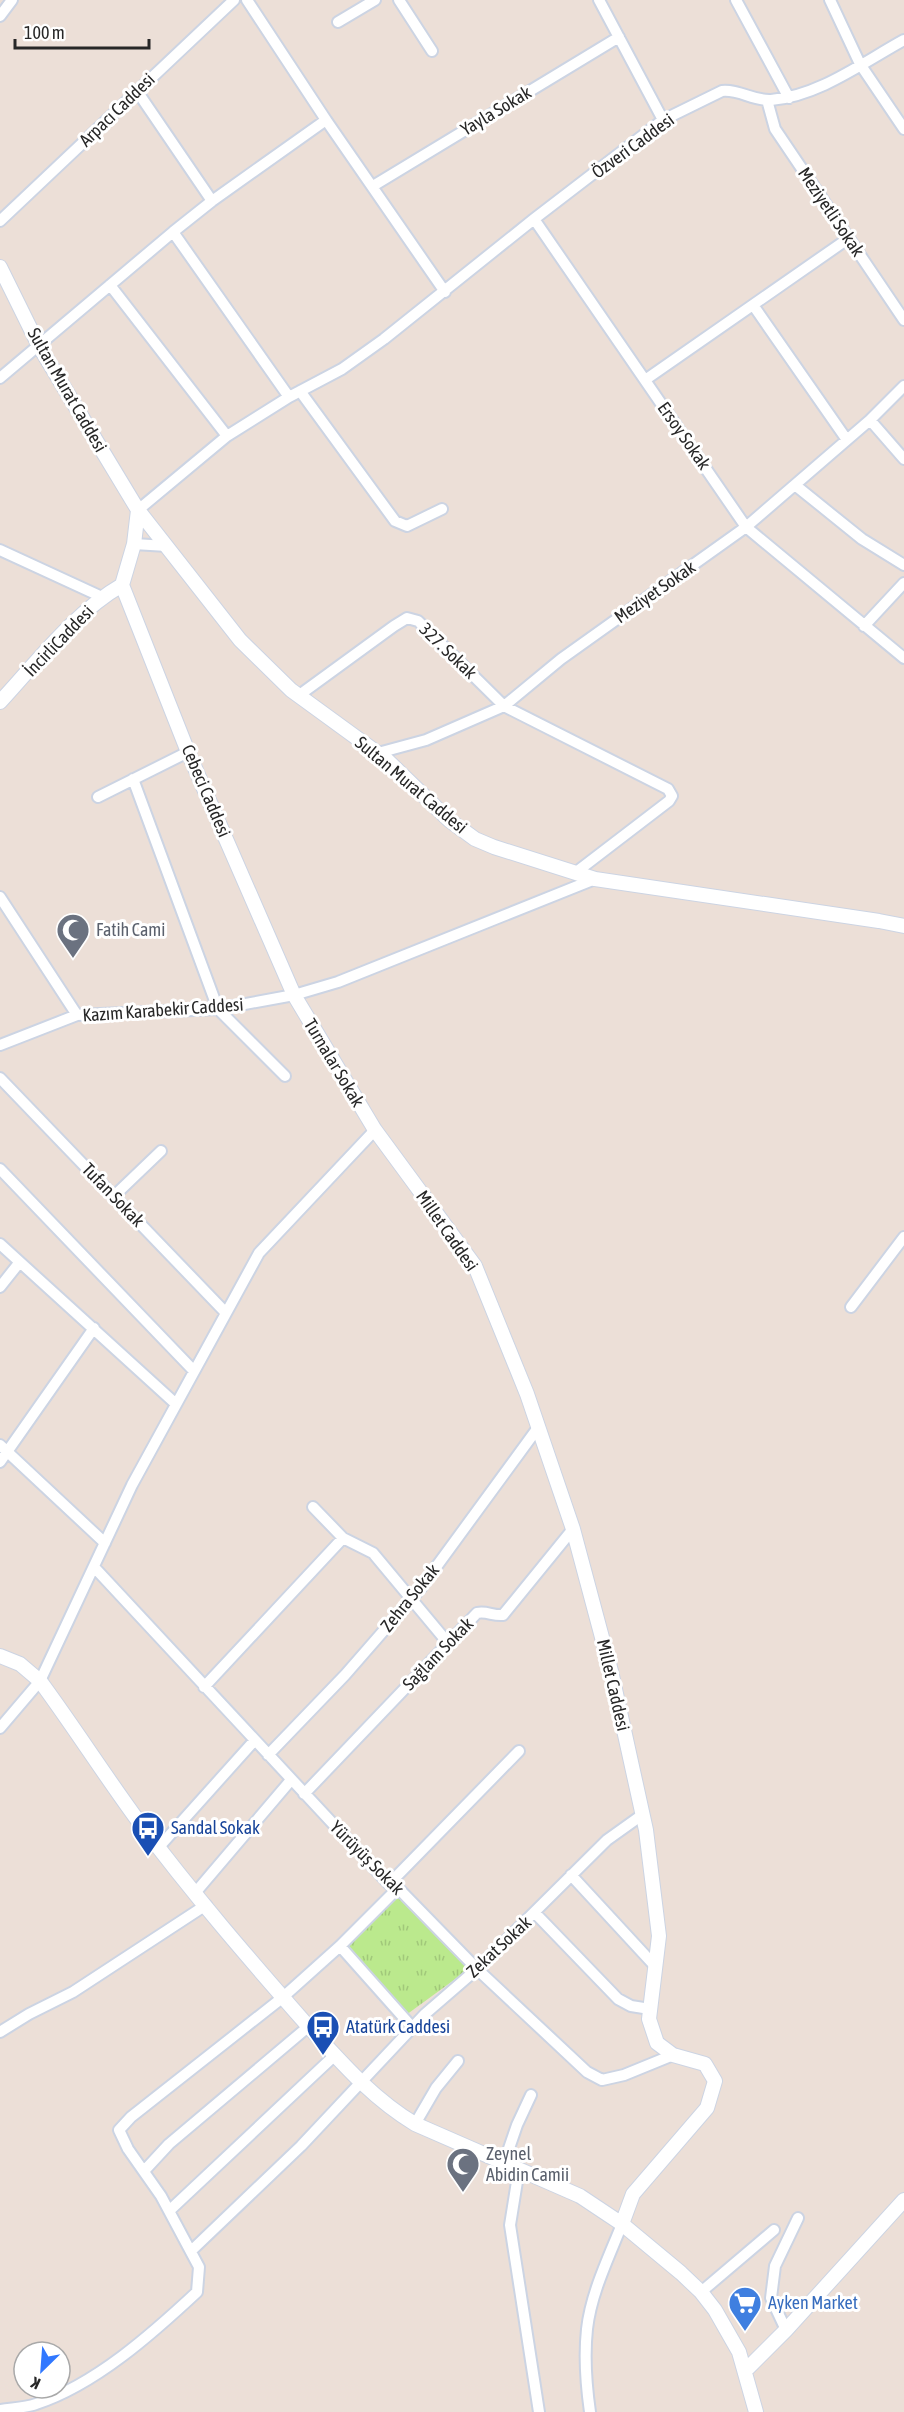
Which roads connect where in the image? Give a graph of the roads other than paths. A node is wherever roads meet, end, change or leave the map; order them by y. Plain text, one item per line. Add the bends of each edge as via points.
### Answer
1 (12, 0) edge
2 (234, 0) edge
3 (247, 0) edge
4 (375, 0) edge
5 (399, 0) edge
6 (599, 0) edge
7 (736, 0) edge
8 (830, 0) edge
9 (222, 4) edge
10 (0, 16) edge
11 (338, 22) dead end
12 (619, 37) junction
13 (904, 40) edge
14 (432, 51) dead end
15 (860, 64) junction
16 (136, 91) junction
17 (789, 98) junction
18 (767, 100) junction
19 (326, 120) junction
20 (663, 120) junction
21 (904, 129) edge
22 (373, 186) junction
23 (212, 201) junction
24 (534, 219) junction
25 (0, 221) edge
26 (173, 232) junction
27 (849, 238) junction
28 (0, 267) edge
29 (110, 285) junction
30 (445, 292) junction
31 (753, 305) junction
32 (904, 320) edge
33 (39, 346) junction
34 (0, 378) edge
35 (645, 380) junction
36 (904, 386) edge
37 (300, 391) junction
38 (289, 397) junction
39 (870, 420) junction
40 (227, 436) junction
41 (847, 440) junction
42 (904, 459) edge
43 (795, 485) junction
44 (442, 509) dead end
45 (138, 510) junction
46 (746, 527) junction
47 (134, 544) junction
48 (167, 546) junction
49 (0, 550) edge
50 (904, 565) edge
51 (904, 583) edge
52 (122, 585) junction
53 (102, 597) junction
54 (864, 626) junction
55 (904, 658) edge
56 (298, 696) junction
57 (0, 702) edge
58 (504, 706) junction
59 (188, 752) junction
60 (378, 753) junction
61 (133, 779) junction
62 (98, 796) dead end
63 (574, 873) junction
64 (595, 879) junction
65 (0, 897) edge
66 (904, 926) edge
67 (294, 995) junction
68 (218, 1009) junction
69 (77, 1015) junction
70 (0, 1045) edge
71 (285, 1076) dead end
72 (0, 1078) edge
73 (375, 1130) junction
74 (161, 1151) dead end
75 (0, 1169) edge
76 (114, 1196) junction
77 (904, 1238) edge
78 (0, 1244) edge
79 (19, 1263) junction
80 (0, 1287) edge
81 (851, 1307) dead end
82 (226, 1313) junction
83 (94, 1328) junction
84 (194, 1371) junction
85 (176, 1404) junction
86 (537, 1429) junction
87 (3, 1448) edge
88 (0, 1462) edge
89 (313, 1507) dead end
90 (573, 1529) junction
91 (343, 1538) junction
92 (105, 1543) junction
93 (94, 1567) junction
94 (412, 1598) junction
95 (448, 1643) junction
96 (0, 1656) edge
97 (40, 1681) junction
98 (204, 1687) junction
99 (0, 1728) edge
100 (254, 1741) junction
101 (519, 1751) dead end
102 (268, 1755) junction
103 (291, 1780) junction
104 (304, 1794) junction
105 (642, 1815) junction
106 (159, 1847) junction
107 (571, 1875) junction
108 (394, 1886) junction
109 (195, 1893) junction
110 (206, 1905) junction
111 (535, 1913) junction
112 (340, 1946) junction
113 (656, 1966) junction
114 (477, 1970) junction
115 (282, 1998) junction
116 (650, 2009) junction
117 (309, 2026) junction
118 (412, 2027) junction
119 (0, 2032) edge
120 (673, 2055) junction
121 (334, 2056) junction
122 (458, 2061) dead end
123 (360, 2083) junction
124 (531, 2095) dead end
125 (415, 2124) junction
126 (504, 2163) junction
127 (519, 2169) junction
128 (144, 2171) junction
129 (904, 2200) edge
130 (169, 2211) junction
131 (798, 2218) dead end
132 (622, 2224) junction
133 (774, 2230) dead end
134 (191, 2251) junction
135 (701, 2292) junction
136 (786, 2330) junction
137 (745, 2371) junction
138 (37, 2408) edge
139 (0, 2410) edge
140 (539, 2412) edge
141 (590, 2412) edge
142 (756, 2412) edge

1 - 10 street
2 - 9 street, Arpacı Caddesi
3 - 19 street
4 - 11 street
5 - 14 street
6 - 12 street
7 - 17 street
8 - 15 street
9 - 16 street, Arpacı Caddesi
12 - 20 street
12 - 22 street, Yayla Sokak
13 - 15 street, Özveri Caddesi
15 - 17 street, Özveri Caddesi via 814,90
15 - 21 street
16 - 23 street
16 - 25 street, Arpacı Caddesi
17 - 18 street, Özveri Caddesi
18 - 20 street, Özveri Caddesi via 722,91
18 - 27 street, Meziyetli Sokak via 775,129
19 - 22 street
19 - 23 street
20 - 24 street, Özveri Caddesi
22 - 30 street
23 - 26 street
24 - 30 street, Özveri Caddesi
24 - 35 street, Ersoy Sokak
26 - 29 street
26 - 38 street
27 - 31 street
27 - 32 street, Meziyetli Sokak
28 - 33 street, Sultan Murat Caddesi
29 - 33 street
29 - 40 street
30 - 37 street, Özveri Caddesi via 342,369
31 - 35 street
31 - 41 street
33 - 34 street
33 - 45 street, Sultan Murat Caddesi
35 - 46 street, Ersoy Sokak
36 - 39 street, Meziyet Sokak
37 - 38 street, Özveri Caddesi
37 - 44 street via 395,521 407,526
38 - 40 street, Özveri Caddesi
39 - 41 street, Meziyet Sokak
39 - 42 street
40 - 45 street, Özveri Caddesi
41 - 43 street, Meziyet Sokak
43 - 46 street, Meziyet Sokak
43 - 50 street via 862,539
45 - 47 street
45 - 48 street, Sultan Murat Caddesi
46 - 54 street, Ersoy Sokak
46 - 58 street, Meziyet Sokak via 561,659
47 - 48 street
47 - 52 street
48 - 56 street, Sultan Murat Caddesi via 240,640
49 - 53 street
51 - 54 street
52 - 53 street, İncirliCaddesi
52 - 59 street, Cebeci Caddesi
53 - 57 street, İncirliCaddesi
54 - 55 street, Ersoy Sokak
56 - 58 street, 327. Sokak via 407,618 418,621
56 - 60 street, Sultan Murat Caddesi
58 - 60 street, Meziyet Sokak via 426,740
58 - 63 street via 661,784 672,796
59 - 61 street
59 - 67 street, Cebeci Caddesi
60 - 63 street, Sultan Murat Caddesi via 441,813 475,839
61 - 62 street
61 - 68 street
63 - 64 street, Sultan Murat Caddesi
64 - 66 street, Sultan Murat Caddesi
64 - 67 street, Kazım Karabekir Caddesi via 338,982
65 - 69 street
67 - 68 street, Kazım Karabekir Caddesi
67 - 73 street, Turnalar Sokak
68 - 69 street, Kazım Karabekir Caddesi
68 - 71 street
69 - 70 street, Kazım Karabekir Caddesi
72 - 76 street, Tufan Sokak
73 - 82 street via 259,1253
73 - 86 street, Millet Caddesi via 475,1266 527,1394
74 - 76 street
75 - 84 street
76 - 82 street, Tufan Sokak
77 - 81 street
78 - 79 street
79 - 80 street
79 - 83 street
82 - 84 street
83 - 85 street
83 - 87 street
84 - 85 street
85 - 92 street
86 - 90 street, Millet Caddesi
86 - 94 street, Zehra Sokak
87 - 88 street
87 - 92 street
89 - 91 street
90 - 95 street, Sağlam Sokak via 503,1615 477,1613
90 - 105 street, Millet Caddesi via 611,1671
91 - 94 street via 373,1553
91 - 98 street
92 - 93 street
93 - 97 street
93 - 98 street, Yürüyüş Sokak
94 - 95 street
94 - 102 street, Zehra Sokak
95 - 104 street, Sağlam Sokak
96 - 97 street via 20,1664
97 - 99 street
97 - 106 street
98 - 100 street, Yürüyüş Sokak
100 - 102 street, Yürüyüş Sokak
100 - 106 street
101 - 108 street
102 - 103 street, Yürüyüş Sokak
103 - 104 street, Yürüyüş Sokak
103 - 109 street
104 - 108 street, Yürüyüş Sokak
105 - 107 street, Zekat Sokak via 607,1840
105 - 113 street, Millet Caddesi via 659,1936
106 - 109 street
107 - 111 street, Zekat Sokak
107 - 113 street
108 - 112 street
108 - 114 street, Yürüyüş Sokak
109 - 110 street
110 - 115 street
110 - 119 street via 73,1992
111 - 114 street, Zekat Sokak
111 - 116 street via 618,1999
112 - 115 street
112 - 118 street
113 - 116 street, Millet Caddesi
114 - 118 street, Zekat Sokak
114 - 120 street, Yürüyüş Sokak via 587,2072 602,2079 624,2075
115 - 117 street
115 - 128 street via 119,2130
116 - 120 street, Millet Caddesi via 657,2043
117 - 121 street
117 - 128 street via 169,2144
118 - 123 street, Zekat Sokak
120 - 132 street via 705,2064 715,2081 707,2108 633,2194
121 - 123 street
121 - 130 street
122 - 125 street
123 - 125 street via 393,2112
123 - 134 street, Zekat Sokak via 301,2146
124 - 126 street
125 - 126 street
126 - 127 street
127 - 132 street via 579,2196
127 - 140 street via 510,2225
128 - 130 street
129 - 136 street
130 - 134 street
131 - 136 street via 773,2277 771,2298
132 - 135 street
132 - 141 street via 600,2279 587,2327 585,2378
133 - 135 street
134 - 138 street via 200,2266 197,2292 155,2331 87,2380
135 - 137 street via 739,2352
136 - 137 street
137 - 142 street
138 - 139 street

